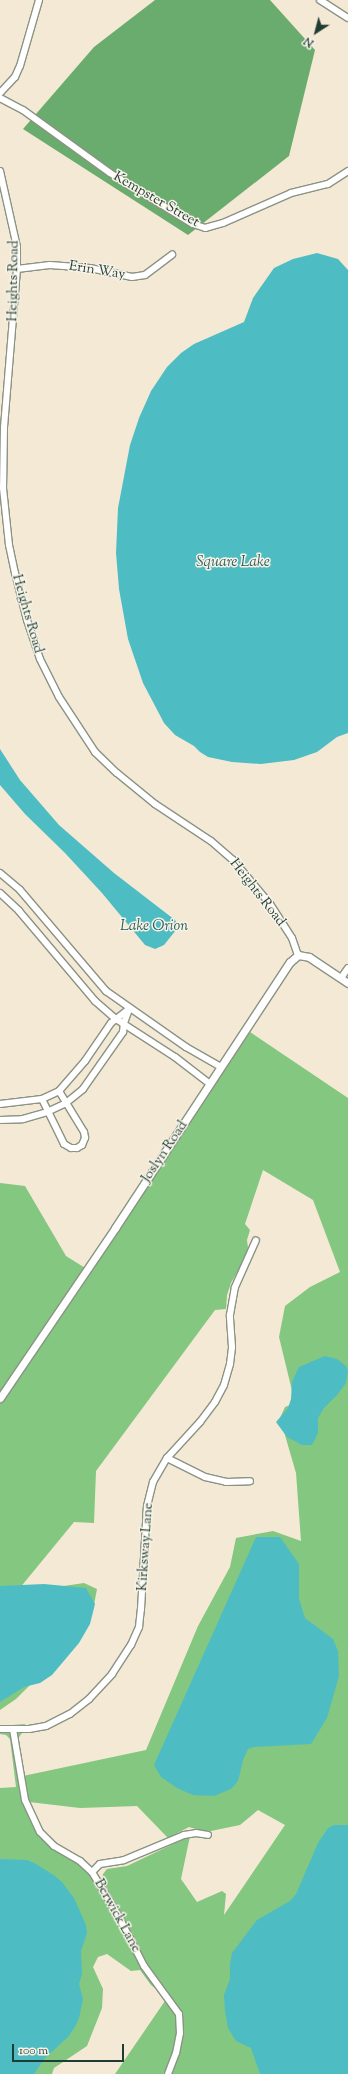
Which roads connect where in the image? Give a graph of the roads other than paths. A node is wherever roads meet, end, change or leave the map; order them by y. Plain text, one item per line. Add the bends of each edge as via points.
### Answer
1 (39, 0) edge
2 (320, 0) edge
3 (348, 18) edge
4 (0, 93) edge
5 (0, 98) edge
6 (348, 171) edge
7 (0, 172) edge
8 (172, 255) dead end
9 (17, 270) junction
10 (0, 873) edge
11 (0, 893) edge
12 (298, 955) junction
13 (348, 968) edge
14 (341, 978) junction
15 (348, 983) edge
16 (129, 1008) junction
17 (116, 1018) junction
18 (124, 1024) junction
19 (221, 1067) junction
20 (210, 1084) junction
21 (59, 1091) junction
22 (42, 1099) junction
23 (66, 1103) junction
24 (0, 1104) edge
25 (47, 1112) junction
26 (0, 1120) edge
27 (256, 1240) dead end
28 (0, 1398) edge
29 (167, 1458) junction
30 (250, 1481) dead end
31 (13, 1728) junction
32 (0, 1729) edge
33 (208, 1835) dead end
34 (92, 1872) junction
35 (168, 2074) edge

1 - 4 street via 20,66
2 - 3 street
5 - 6 street, Kempster Street via 23,110 110,173 193,224 205,228 223,223 291,193 328,184
7 - 9 street, Heights Road via 14,226
8 - 9 street, Erin Way via 144,275 132,277 90,268 57,265
9 - 12 street, Heights Road via 4,427 4,488 9,545 27,620 40,659 58,698 95,752 154,804 211,841 233,860 270,904 292,938
10 - 16 street via 24,894 106,991
11 - 17 street via 19,911 95,1001
12 - 14 street via 309,957
12 - 19 street, Joslyn Road via 290,962
13 - 14 street
14 - 15 street
16 - 17 street
16 - 18 street
16 - 19 street via 186,1047
17 - 18 street
17 - 21 street via 77,1072
18 - 20 street via 176,1057
18 - 23 street via 123,1032 98,1071 83,1090
19 - 20 street, Joslyn Road
20 - 28 street, Joslyn Road
21 - 22 street
21 - 23 street
22 - 24 street
22 - 25 street
23 - 25 street
23 - 25 street via 84,1132 82,1145 77,1148 64,1144
25 - 26 street via 23,1119
27 - 29 street, Kirksway Lane via 234,1287 230,1315 231,1358 224,1385 200,1422
29 - 30 street via 205,1477 226,1482
29 - 31 street, Kirksway Lane via 153,1482 147,1506 139,1627 131,1646 112,1674 89,1699 70,1714 46,1726
31 - 32 street, Kirksway Lane
31 - 34 street, Berwick Lane via 24,1800 40,1832 54,1846 80,1861
33 - 34 street via 184,1835 124,1860 100,1864
34 - 35 street, Berwick Lane via 144,1966 179,2014 180,2033

